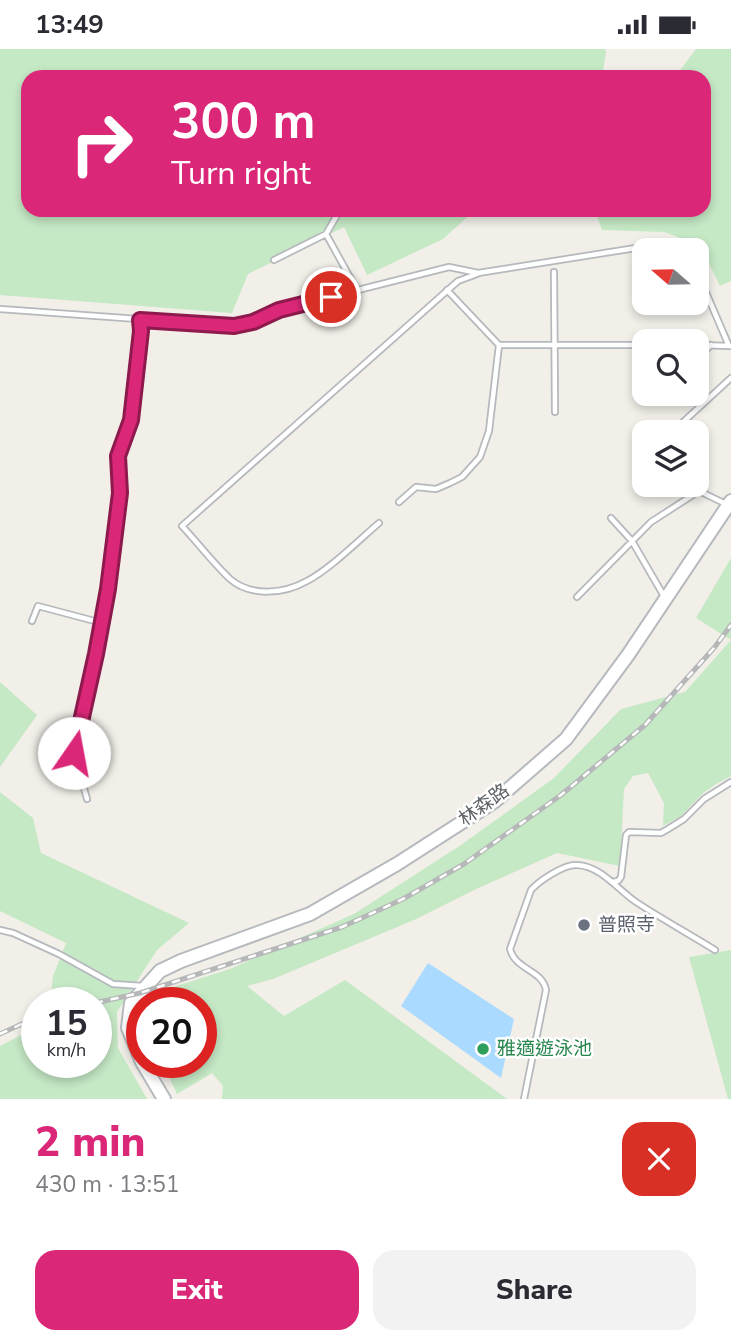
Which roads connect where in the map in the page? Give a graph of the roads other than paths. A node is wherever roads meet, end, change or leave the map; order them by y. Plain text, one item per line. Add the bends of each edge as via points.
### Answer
1 (336, 217) edge
2 (327, 234) junction
3 (632, 249) edge
4 (274, 260) dead end
5 (554, 272) dead end
6 (478, 273) junction
7 (357, 290) junction
8 (447, 290) junction
9 (709, 298) edge
10 (0, 309) edge
11 (140, 320) junction
12 (499, 345) junction
13 (556, 345) junction
14 (632, 345) edge
15 (711, 345) edge
16 (730, 345) edge
17 (731, 378) edge
18 (555, 412) dead end
19 (685, 420) edge
20 (709, 495) edge
21 (690, 497) edge
22 (399, 502) dead end
23 (730, 503) edge
24 (611, 518) dead end
25 (379, 523) dead end
26 (632, 541) junction
27 (577, 597) dead end
28 (666, 599) junction
29 (33, 621) dead end
30 (102, 622) junction
31 (731, 782) edge
32 (87, 799) dead end
33 (611, 882) junction
34 (0, 930) edge
35 (715, 950) dead end
36 (128, 987) edge
37 (147, 987) edge
38 (152, 1078) edge
39 (164, 1099) edge
40 (524, 1099) edge

1 - 2 lane
2 - 4 lane
2 - 7 lane
3 - 6 lane
5 - 13 lane
6 - 7 lane via 449,267
6 - 8 lane
7 - 11 lane via 234,326
8 - 12 lane
8 - 25 lane via 182,526 231,580 261,592 307,582
9 - 16 lane
10 - 11 lane
11 - 30 lane via 131,420 118,456 120,493
12 - 13 lane
12 - 22 lane via 489,431 480,457 461,477 436,489 416,487
13 - 14 lane
13 - 18 lane
15 - 16 lane
17 - 19 lane
20 - 23 lane
21 - 26 lane via 651,522
23 - 28 main road, 林森路
24 - 26 lane
26 - 27 lane
26 - 28 lane
28 - 37 main road, 林森路 via 566,739 495,801 310,914 181,961 160,971
29 - 30 lane via 38,606
30 - 32 lane via 74,753
31 - 33 lane via 668,829 629,832 621,877
33 - 35 lane
33 - 40 lane via 577,865 545,878 531,890 510,949 516,962 541,979 546,990
34 - 36 lane via 59,954 113,984
38 - 39 main road

